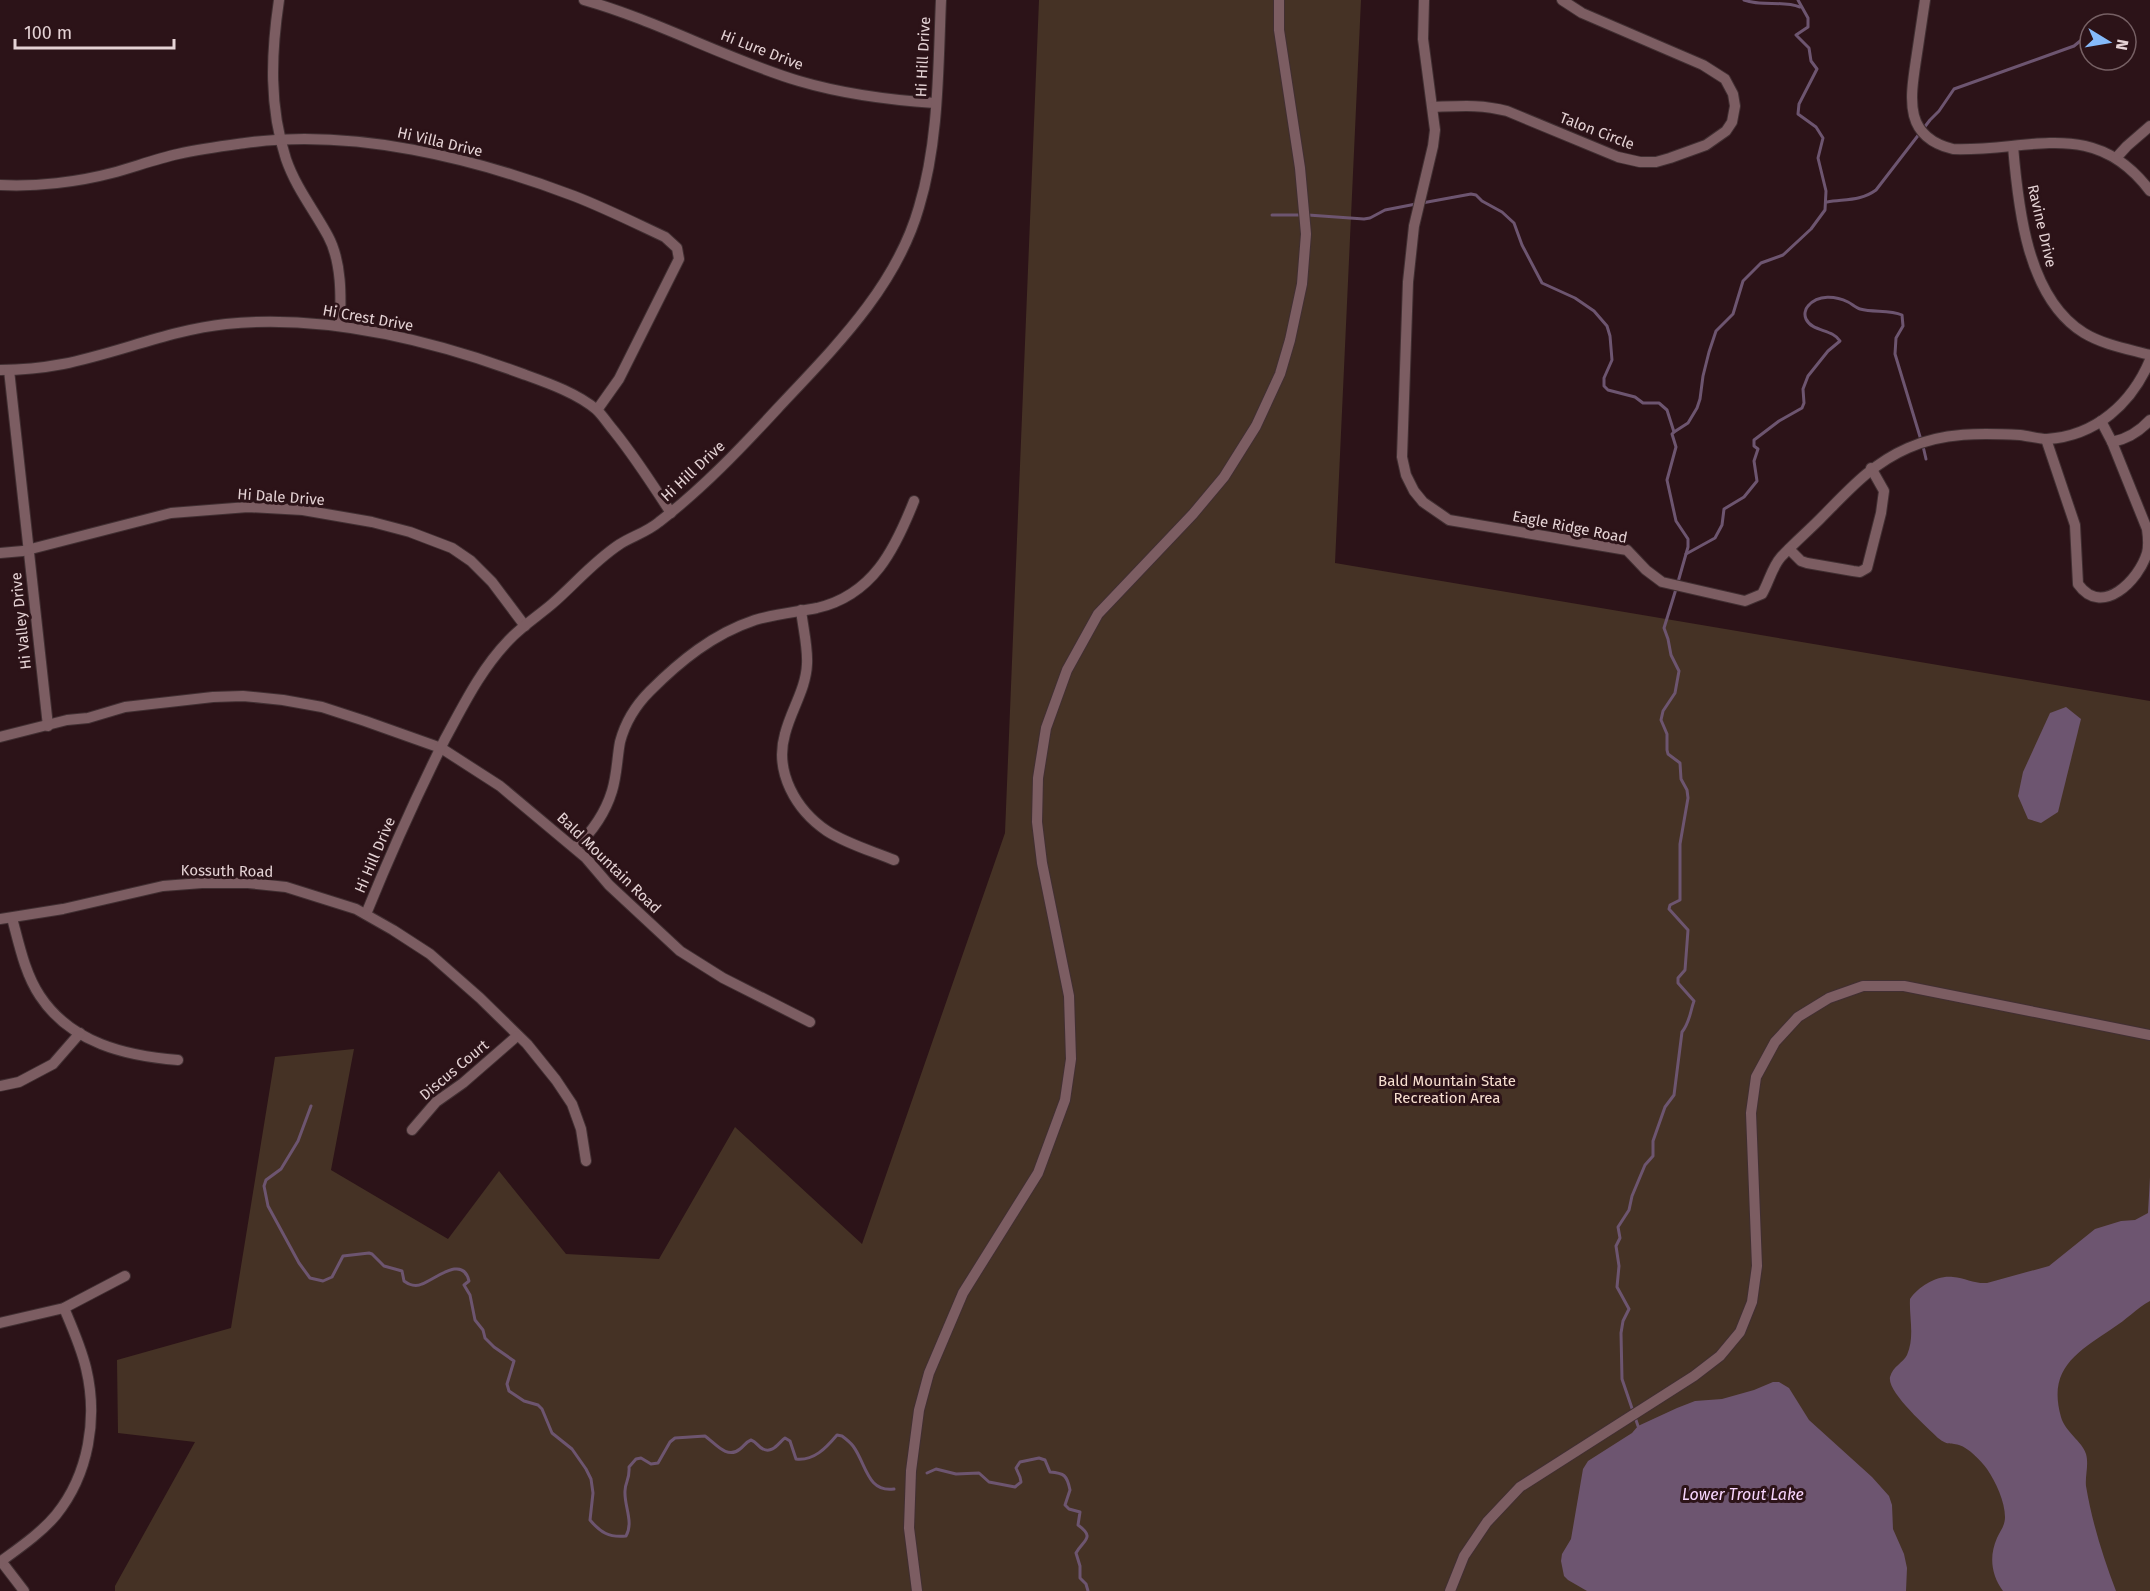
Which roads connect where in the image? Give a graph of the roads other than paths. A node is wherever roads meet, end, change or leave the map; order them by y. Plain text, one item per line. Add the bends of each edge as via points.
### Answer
1 (279, 0) edge
2 (584, 0) edge
3 (941, 0) edge
4 (1279, 0) edge
5 (1424, 0) edge
6 (1562, 0) edge
7 (1925, 0) edge
8 (935, 103) junction
9 (1433, 107) junction
10 (2150, 126) edge
11 (281, 141) junction
12 (2013, 146) junction
13 (2116, 158) junction
14 (0, 185) edge
15 (2150, 191) edge
16 (340, 326) junction
17 (2150, 355) edge
18 (2150, 360) edge
19 (4, 370) edge
20 (597, 410) junction
21 (2150, 420) edge
22 (2101, 421) junction
23 (2046, 439) junction
24 (2112, 442) junction
25 (1871, 468) junction
26 (914, 501) dead end
27 (671, 513) junction
28 (28, 549) junction
29 (1790, 549) junction
30 (0, 553) edge
31 (801, 610) junction
32 (525, 626) junction
33 (48, 726) junction
34 (0, 737) edge
35 (441, 748) junction
36 (576, 848) junction
37 (894, 860) dead end
38 (366, 915) junction
39 (12, 918) junction
40 (0, 919) edge
41 (810, 1022) dead end
42 (80, 1034) junction
43 (2150, 1035) edge
44 (518, 1036) junction
45 (178, 1060) dead end
46 (0, 1086) edge
47 (412, 1130) dead end
48 (586, 1161) dead end
49 (125, 1276) dead end
50 (64, 1308) junction
51 (0, 1323) edge
52 (1, 1562) edge
53 (24, 1591) edge
54 (917, 1591) edge
55 (1450, 1591) edge

1 - 11 street via 273,58 275,117
2 - 8 street, Hi Lure Drive via 799,81 879,98
3 - 8 street, Hi Hill Drive
4 - 54 street via 1279,30 1306,234 1302,284 1290,340 1280,374 1256,426 1224,477 1098,614 1067,670 1046,728 1038,778 1037,822 1069,996 1071,1059 1065,1100 1038,1173 963,1293 929,1372 919,1410 911,1472 909,1528
5 - 9 street, Eagle Ridge Road via 1423,39
6 - 9 street, Talon Circle via 1582,13 1703,65 1725,79 1735,106 1726,131 1689,152 1656,162 1640,162 1618,157 1507,111 1473,105
7 - 12 street via 1911,92 1911,109 1917,123 1926,137 1940,146
8 - 27 street, Hi Hill Drive via 928,173 919,210 903,250 877,293 850,330 782,404 700,489
9 - 29 street, Eagle Ridge Road via 1436,130 1414,226 1408,282 1402,457 1406,475 1422,502 1449,520 1627,550 1662,582 1745,601 1762,594 1775,565
10 - 13 street
11 - 14 street, Hi Villa Drive via 247,142 179,154 110,174 28,186
11 - 16 street via 295,180 329,237 339,275
11 - 20 street, Hi Villa Drive via 382,145 444,156 575,196 665,237 677,248 679,259 619,379
12 - 13 street via 2060,141 2097,149
12 - 17 street, Ravine Drive via 2028,245 2038,276 2054,304 2084,333
13 - 15 street
16 - 19 street, Hi Crest Drive via 226,324 147,340 63,364
16 - 20 street, Hi Crest Drive via 405,339 500,366 549,384
18 - 22 street, Eagle Ridge Road via 2124,404
19 - 28 street, Hi Valley Drive
20 - 27 street, Hi Crest Drive
21 - 24 street via 2134,434
22 - 23 street, Eagle Ridge Road via 2088,429
22 - 24 street
23 - 24 street via 2075,525 2078,584 2083,592 2100,597 2125,589 2140,567 2148,540
23 - 25 street, Eagle Ridge Road via 1964,434 1908,447
25 - 29 street, Eagle Ridge Road
25 - 29 street via 1884,491 1867,568 1853,572 1807,563
26 - 31 street via 898,541 864,585 829,604
27 - 32 street, Hi Hill Drive via 595,563
28 - 30 street, Hi Dale Drive
28 - 32 street, Hi Dale Drive via 171,513 248,507 303,510 372,522 452,548 492,582
28 - 33 street, Hi Valley Drive
31 - 36 street via 727,631 680,662 647,693 624,731 605,811
31 - 37 street via 807,663 802,690 782,744 789,790 809,818 829,832
32 - 35 street, Hi Hill Drive via 510,638 479,678
33 - 34 street, Bald Mountain Road
33 - 35 street, Bald Mountain Road via 150,703 243,696 322,707
35 - 36 street, Bald Mountain Road via 500,786
35 - 38 street, Hi Hill Drive
36 - 41 street, Bald Mountain Road via 609,885 680,951 723,978
38 - 39 street, Kossuth Road via 286,887 202,883 163,886
38 - 44 street, Kossuth Road via 430,954
39 - 40 street, Kossuth Road
39 - 42 street via 27,969 40,996
42 - 45 street via 103,1046 146,1058
42 - 46 street via 53,1064 19,1082
43 - 55 street via 1904,986 1863,986 1829,998 1798,1017 1775,1042 1756,1077 1751,1113 1757,1266 1752,1302 1740,1332 1720,1356 1694,1376 1520,1487 1487,1522 1464,1557
44 - 47 street, Discus Court via 436,1102
44 - 48 street, Kossuth Road via 572,1104
49 - 50 street
50 - 51 street
50 - 52 street via 86,1369 90,1438 74,1485 55,1516
52 - 53 street

